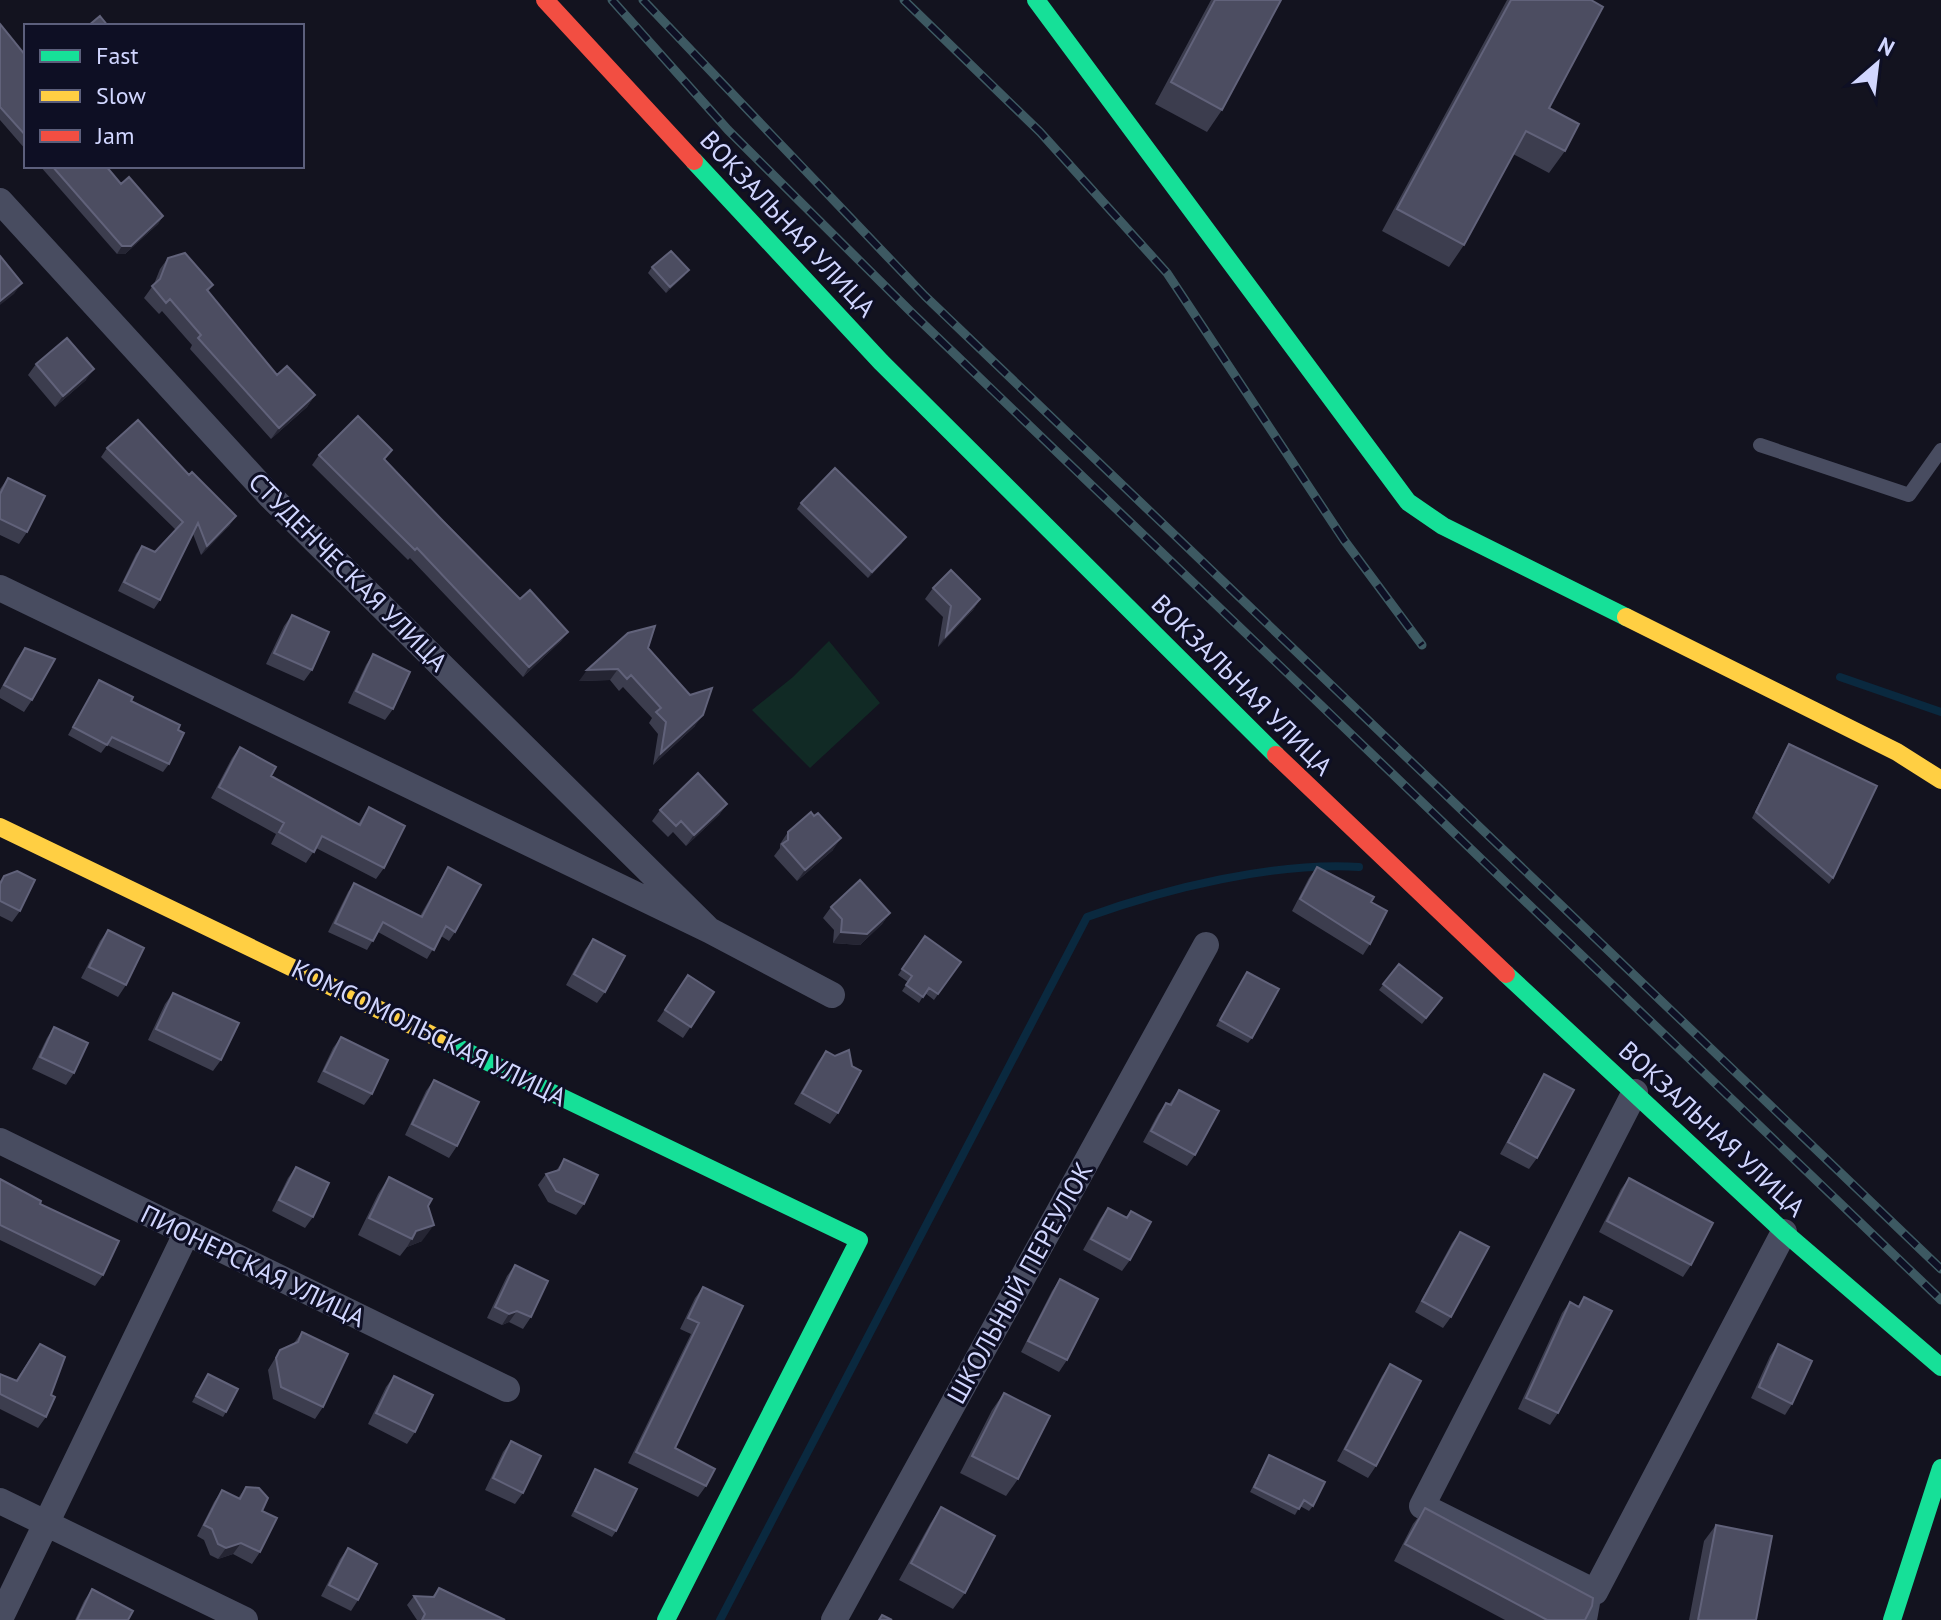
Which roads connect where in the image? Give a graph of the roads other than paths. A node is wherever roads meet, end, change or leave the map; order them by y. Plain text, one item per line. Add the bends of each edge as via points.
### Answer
1 (545, 0) edge
2 (1036, 0) edge
3 (0, 201) edge
4 (1760, 445) dead end
5 (1941, 450) edge
6 (0, 588) edge
7 (1941, 780) edge
8 (0, 827) edge
9 (709, 930) junction
10 (1206, 945) dead end
11 (832, 995) dead end
12 (1635, 1092) junction
13 (0, 1141) edge
14 (1784, 1232) junction
15 (186, 1234) junction
16 (1941, 1367) edge
17 (507, 1389) dead end
18 (1941, 1468) edge
19 (0, 1501) edge
20 (46, 1524) junction
21 (1595, 1592) junction
22 (0, 1619) edge
23 (245, 1620) edge
24 (666, 1620) edge
25 (834, 1620) edge
26 (1590, 1620) edge
27 (1892, 1620) edge

1 - 12 street, ВОКЗАЛЬНАЯ УЛИЦА via 881,362 1063,545 1375,853
2 - 7 street via 1408,502 1443,526 1897,752
3 - 9 street, СТУДЕНЧЕСКАЯ УЛИЦА via 270,496
4 - 5 lane via 1909,495
6 - 9 street
8 - 24 street, КОМСОМОЛЬСКАЯ УЛИЦА via 859,1240
9 - 11 street
10 - 25 street, ШКОЛЬНЫЙ ПЕРЕУЛОК
12 - 14 street, ВОКЗАЛЬНАЯ УЛИЦА
12 - 21 street via 1422,1506
13 - 15 street, ПИОНЕРСКАЯ УЛИЦА
14 - 16 street, ВОКЗАЛЬНАЯ УЛИЦА
14 - 21 street
15 - 17 street, ПИОНЕРСКАЯ УЛИЦА
15 - 20 street
18 - 27 street
19 - 20 street
20 - 22 street
20 - 23 street
21 - 26 lane

